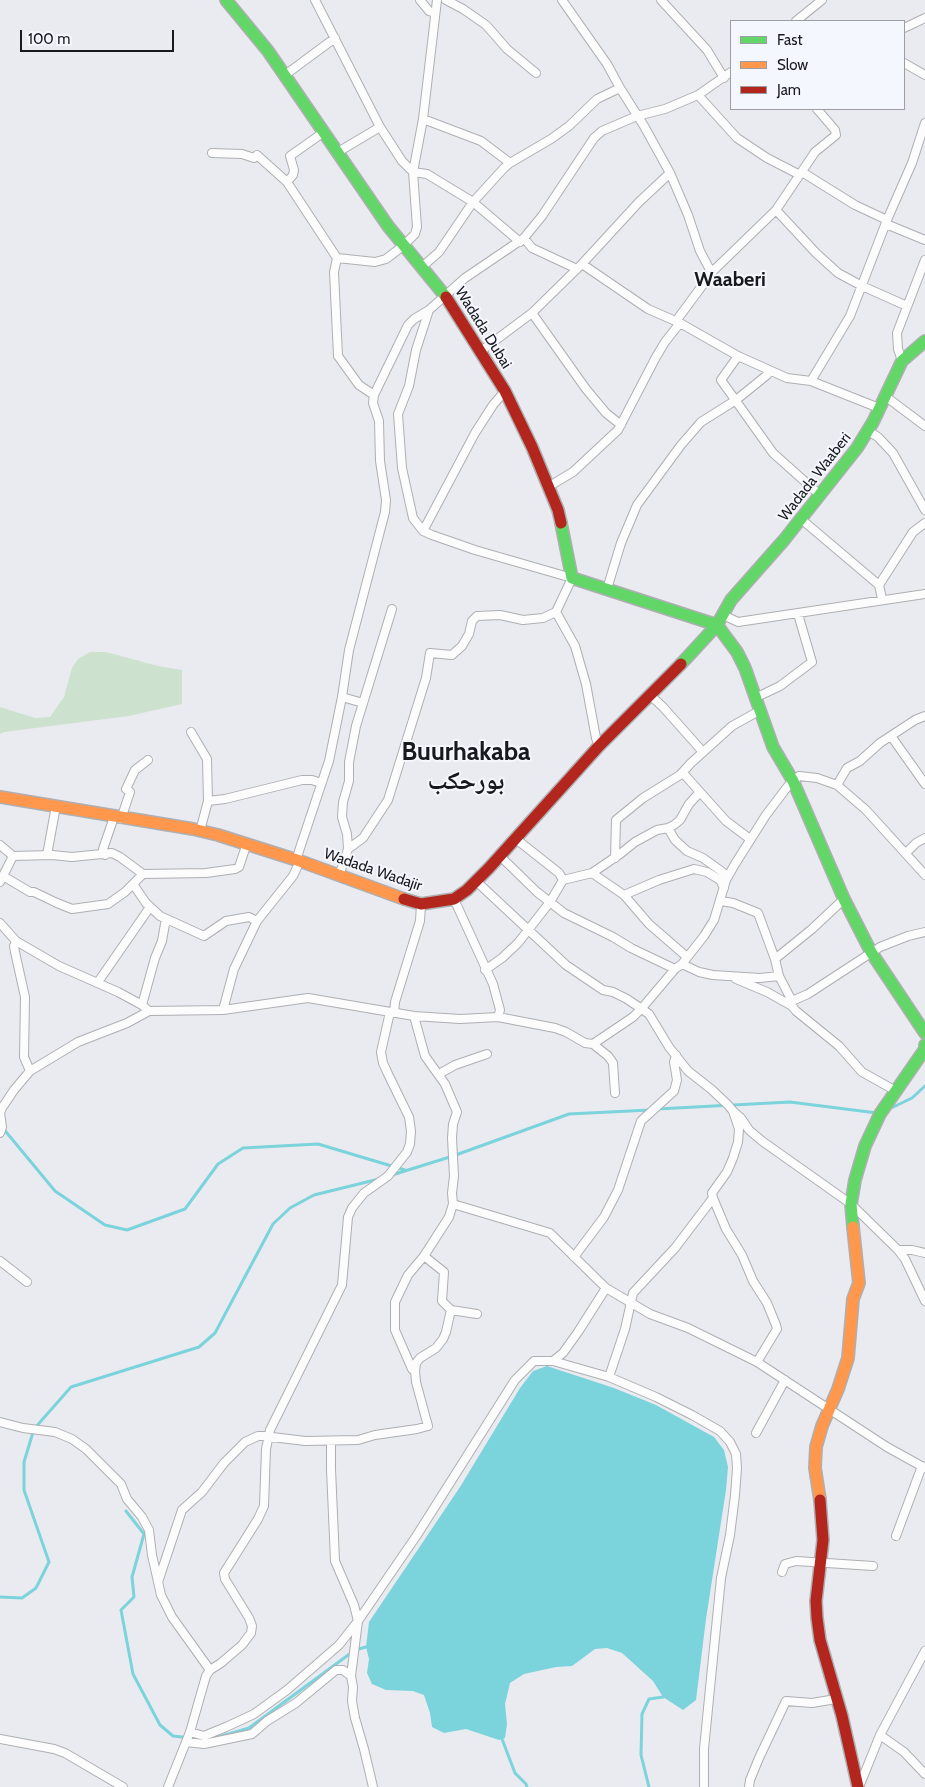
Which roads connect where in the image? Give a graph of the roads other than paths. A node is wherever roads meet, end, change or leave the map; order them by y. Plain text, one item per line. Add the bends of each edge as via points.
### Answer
1 (226, 0) edge
2 (315, 0) edge
3 (420, 0) edge
4 (437, 0) edge
5 (446, 0) edge
6 (562, 0) edge
7 (661, 0) edge
8 (822, 0) edge
9 (435, 13) junction
10 (925, 18) edge
11 (797, 20) edge
12 (905, 28) edge
13 (335, 38) junction
14 (905, 64) edge
15 (536, 73) dead end
16 (730, 73) edge
17 (285, 75) junction
18 (925, 75) edge
19 (724, 78) junction
20 (620, 88) junction
21 (698, 95) junction
22 (818, 110) edge
23 (637, 116) junction
24 (423, 119) junction
25 (925, 122) edge
26 (380, 127) junction
27 (324, 132) junction
28 (338, 152) junction
29 (212, 153) dead end
30 (510, 163) junction
31 (414, 172) junction
32 (670, 173) junction
33 (801, 173) junction
34 (287, 182) junction
35 (473, 202) junction
36 (776, 210) junction
37 (887, 222) junction
38 (522, 240) junction
39 (925, 240) edge
40 (403, 246) junction
41 (337, 258) junction
42 (925, 260) edge
43 (423, 266) junction
44 (580, 266) junction
45 (713, 271) junction
46 (862, 286) junction
47 (445, 295) junction
48 (907, 306) junction
49 (429, 310) junction
50 (532, 313) junction
51 (678, 322) junction
52 (924, 345) edge
53 (481, 351) junction
54 (738, 356) junction
55 (902, 361) junction
56 (769, 370) junction
57 (811, 381) junction
58 (505, 391) junction
59 (374, 395) junction
60 (885, 396) junction
61 (736, 400) junction
62 (879, 408) junction
63 (621, 425) junction
64 (925, 426) edge
65 (868, 431) junction
66 (548, 486) junction
67 (820, 496) junction
68 (925, 510) edge
69 (801, 519) junction
70 (925, 523) edge
71 (423, 531) junction
72 (572, 578) junction
73 (879, 585) junction
74 (607, 589) junction
75 (925, 594) edge
76 (882, 599) junction
77 (392, 608) dead end
78 (556, 612) junction
79 (798, 614) junction
80 (720, 620) junction
81 (650, 695) junction
82 (342, 697) junction
83 (755, 698) junction
84 (363, 703) junction
85 (759, 711) junction
86 (925, 716) edge
87 (191, 732) dead end
88 (891, 736) junction
89 (599, 746) junction
90 (703, 752) junction
91 (148, 760) dead end
92 (683, 773) junction
93 (792, 781) junction
94 (322, 783) junction
95 (925, 784) edge
96 (837, 785) junction
97 (700, 792) junction
98 (0, 796) edge
99 (208, 801) junction
100 (56, 806) junction
101 (118, 818) junction
102 (668, 828) junction
103 (200, 831) junction
104 (925, 838) edge
105 (516, 839) junction
106 (750, 839) junction
107 (248, 843) junction
108 (0, 845) edge
109 (348, 849) junction
110 (906, 853) junction
111 (47, 855) junction
112 (104, 855) junction
113 (13, 856) junction
114 (500, 856) junction
115 (615, 858) junction
116 (298, 861) junction
117 (592, 873) junction
118 (143, 874) junction
119 (925, 875) edge
120 (339, 876) junction
121 (728, 876) junction
122 (2, 879) edge
123 (563, 880) junction
124 (476, 881) junction
125 (133, 884) junction
126 (724, 888) junction
127 (624, 895) junction
128 (454, 899) junction
129 (844, 899) junction
130 (721, 901) junction
131 (550, 902) junction
132 (421, 904) junction
133 (150, 907) junction
134 (168, 920) junction
135 (257, 921) junction
136 (0, 923) edge
137 (528, 930) junction
138 (925, 932) edge
139 (16, 941) junction
140 (871, 952) junction
141 (775, 958) junction
142 (681, 964) junction
143 (485, 970) junction
144 (779, 976) junction
145 (732, 977) junction
146 (98, 982) junction
147 (792, 1004) junction
148 (142, 1005) junction
149 (642, 1008) junction
150 (223, 1010) junction
151 (149, 1011) junction
152 (392, 1012) junction
153 (414, 1016) junction
154 (498, 1017) junction
155 (925, 1033) edge
156 (593, 1044) junction
157 (925, 1045) edge
158 (487, 1054) dead end
159 (676, 1055) junction
160 (30, 1070) junction
161 (439, 1074) junction
162 (896, 1091) junction
163 (615, 1093) dead end
164 (733, 1112) junction
165 (0, 1133) edge
166 (713, 1198) junction
167 (454, 1204) junction
168 (851, 1204) junction
169 (898, 1250) junction
170 (925, 1253) edge
171 (424, 1256) junction
172 (574, 1257) junction
173 (0, 1261) edge
174 (27, 1282) dead end
175 (606, 1288) junction
176 (925, 1301) edge
177 (630, 1303) junction
178 (451, 1310) junction
179 (477, 1314) dead end
180 (553, 1361) junction
181 (757, 1362) junction
182 (414, 1371) junction
183 (609, 1377) junction
184 (785, 1380) junction
185 (829, 1410) junction
186 (0, 1422) edge
187 (756, 1433) dead end
188 (268, 1437) junction
189 (332, 1441) junction
190 (923, 1467) edge
191 (896, 1536) dead end
192 (820, 1563) junction
193 (873, 1566) dead end
194 (782, 1572) dead end
195 (158, 1582) junction
196 (358, 1621) junction
197 (925, 1651) edge
198 (210, 1670) junction
199 (350, 1676) junction
200 (836, 1699) junction
201 (190, 1732) junction
202 (880, 1735) junction
203 (0, 1740) edge
204 (186, 1742) junction
205 (925, 1774) edge
206 (123, 1787) edge
207 (168, 1787) edge
208 (373, 1787) edge
209 (704, 1787) edge
210 (749, 1787) edge
211 (858, 1787) edge

1 - 17 street, Wadada Dubai
2 - 13 street
3 - 9 street
4 - 9 street
5 - 15 street via 486,25 507,49
6 - 20 street
7 - 19 street via 707,50
8 - 11 street
9 - 24 street
10 - 12 street
13 - 17 street
13 - 26 street
14 - 18 street
16 - 19 street
17 - 27 street, Wadada Dubai
19 - 21 street
20 - 23 street
20 - 30 street via 597,99 552,139
21 - 23 street
21 - 33 street via 737,138 767,158
22 - 33 street via 836,135 814,152
23 - 32 street
23 - 38 street via 602,131 594,138
24 - 30 street via 480,141
24 - 31 street
25 - 37 street
26 - 28 street
26 - 31 street via 402,161
27 - 28 street, Wadada Dubai
27 - 34 street via 290,156 294,170
28 - 40 street, Wadada Dubai
29 - 34 street via 242,154 254,158 257,154
30 - 35 street
31 - 35 street via 427,174
31 - 40 street via 417,227 415,234
32 - 44 street
32 - 45 street via 700,251
33 - 36 street
33 - 37 street
34 - 41 street
35 - 38 street
35 - 43 street via 439,252
36 - 45 street
36 - 46 street via 828,265
37 - 39 street
37 - 46 street
38 - 44 street via 532,248
38 - 47 street
40 - 41 street via 386,259 375,262
40 - 43 street, Wadada Dubai
41 - 59 street via 334,272 338,356 359,385
42 - 48 street
43 - 47 street, Wadada Dubai
44 - 50 street
44 - 51 street via 648,309
45 - 51 street
46 - 48 street
46 - 57 street via 850,316
47 - 49 street
47 - 53 street, Wadada Dubai
48 - 55 street via 897,333
49 - 59 street via 408,325
49 - 71 street via 409,386 398,414 402,468 413,518
50 - 53 street
50 - 63 street via 586,389
51 - 54 street
51 - 63 street
52 - 55 street, Wadada Waaberi
53 - 58 street, Wadada Dubai
54 - 56 street
54 - 61 street via 721,380
55 - 60 street, Wadada Waaberi
56 - 57 street via 787,378
56 - 61 street
57 - 62 street
58 - 66 street, Wadada Dubai
58 - 71 street via 475,433
59 - 82 street via 379,421 385,512 349,650
60 - 62 street, Wadada Waaberi
60 - 64 street
61 - 67 street via 773,453
61 - 74 street via 702,422 637,505
62 - 65 street, Wadada Waaberi
63 - 66 street via 573,472
65 - 67 street, Wadada Waaberi
65 - 68 street via 893,452
66 - 72 street, Wadada Dubai via 558,510
67 - 69 street, Wadada Waaberi
69 - 73 street
69 - 80 street, Wadada Waaberi via 731,600
70 - 73 street via 913,532
71 - 72 street
72 - 74 street
72 - 78 street
73 - 76 street
74 - 80 street
75 - 76 street
76 - 79 street
77 - 84 street
78 - 89 street via 574,646
78 - 109 street via 543,618 523,620 500,614 476,616 462,646 452,655 430,653 426,678 388,800 363,838
79 - 80 street via 738,622
79 - 83 street via 812,662 780,686
80 - 81 street
80 - 83 street via 741,660
81 - 89 street
81 - 90 street
82 - 84 street
82 - 94 street
83 - 85 street
84 - 109 street via 342,802
85 - 90 street via 732,726
85 - 93 street via 773,747
86 - 88 street
87 - 99 street via 207,759
88 - 95 street
88 - 96 street via 847,768
89 - 105 street
90 - 92 street
91 - 101 street via 136,770 126,789 130,792
92 - 97 street
92 - 115 street via 643,798 616,820
93 - 96 street via 799,776
93 - 106 street
93 - 129 street
94 - 99 street via 302,780
94 - 116 street
96 - 110 street via 866,810
97 - 102 street via 680,820
97 - 106 street via 726,821
98 - 100 street, Wadada Wadajir
99 - 103 street
100 - 101 street, Wadada Wadajir
100 - 111 street
101 - 103 street, Wadada Wadajir
101 - 112 street via 103,849
102 - 115 street via 635,842
102 - 121 street via 687,851
103 - 107 street, Wadada Wadajir
104 - 110 street
105 - 114 street
105 - 123 street via 559,873
106 - 121 street
107 - 116 street, Wadada Wadajir
107 - 118 street via 239,867 234,869
108 - 113 street
109 - 120 street
110 - 119 street
111 - 112 street
111 - 113 street
112 - 118 street via 112,853
113 - 122 street
114 - 124 street
114 - 131 street
115 - 117 street
116 - 120 street, Wadada Wadajir
116 - 135 street via 293,876
117 - 123 street
117 - 127 street
118 - 125 street
120 - 132 street, Wadada Wadajir
121 - 126 street
122 - 125 street via 72,909 108,904
123 - 131 street
124 - 128 street
124 - 137 street
125 - 133 street
126 - 127 street via 720,880 694,868
126 - 130 street
127 - 142 street
128 - 132 street, Wadada Wadajir
128 - 143 street
129 - 140 street
129 - 141 street
130 - 141 street via 758,913
130 - 142 street via 704,936
131 - 137 street
131 - 142 street via 583,923
132 - 152 street via 420,921
133 - 134 street
133 - 146 street
134 - 135 street via 204,936 226,921 249,917
134 - 148 street
135 - 150 street via 234,969
136 - 139 street
137 - 143 street
137 - 149 street via 566,965 603,990
138 - 140 street
139 - 146 street via 59,966
139 - 160 street via 14,952 25,997 24,1057
140 - 147 street
140 - 155 street
141 - 144 street
142 - 145 street via 700,972
142 - 149 street
143 - 154 street via 493,984 500,1010
144 - 145 street
144 - 147 street
145 - 147 street
146 - 148 street
147 - 162 street via 796,1011 839,1046 862,1072
148 - 151 street
149 - 156 street
149 - 159 street
150 - 151 street
150 - 152 street via 308,998
151 - 160 street via 72,1045
152 - 153 street
152 - 188 street via 382,1058 409,1117 410,1144 388,1176 372,1186 352,1208 346,1228 342,1285
153 - 154 street via 460,1020
153 - 161 street via 425,1056
154 - 156 street via 555,1028
156 - 163 street via 613,1063
157 - 162 street
158 - 161 street
159 - 164 street via 688,1071 722,1098
159 - 172 street via 674,1062 678,1080 674,1091 641,1121 618,1190 604,1218
160 - 165 street via 2,1108
161 - 167 street via 457,1112 452,1138
162 - 168 street via 880,1114 865,1146
164 - 166 street via 739,1129 738,1142 730,1165 712,1194
164 - 168 street via 762,1142
166 - 177 street via 675,1248 633,1293
166 - 181 street via 776,1325 777,1329
167 - 171 street via 440,1234
167 - 172 street via 550,1233
168 - 169 street
168 - 185 street via 858,1283 853,1299 848,1358
169 - 170 street
169 - 176 street
171 - 178 street via 444,1272 442,1301
171 - 182 street via 408,1275 395,1302 395,1330
172 - 175 street
173 - 174 street
175 - 177 street
175 - 180 street via 563,1353
177 - 181 street
177 - 183 street
178 - 179 street
178 - 182 street via 443,1339 420,1358
180 - 183 street
180 - 196 street via 534,1361 515,1380 447,1489
181 - 184 street
182 - 189 street via 428,1426 358,1440
183 - 209 street via 656,1397 720,1431 736,1454 735,1495 721,1578 704,1749
184 - 185 street
184 - 187 street
185 - 190 street
185 - 192 street via 816,1447 815,1468 823,1540
186 - 195 street via 67,1437 86,1449 122,1484 127,1499 149,1530
188 - 189 street
188 - 195 street via 258,1436 245,1442 182,1510
188 - 198 street via 264,1506 224,1573 249,1618 252,1633 237,1650
189 - 196 street via 335,1561
190 - 191 street
192 - 193 street
192 - 194 street via 796,1561 785,1564
192 - 200 street via 817,1618
195 - 198 street via 172,1617
196 - 199 street
196 - 201 street via 339,1645 254,1714 204,1736
197 - 202 street
198 - 201 street
199 - 204 street via 343,1670 336,1670 252,1734 204,1744
199 - 208 street via 355,1718
200 - 210 street via 812,1703 786,1701
200 - 211 street
201 - 204 street
202 - 205 street via 904,1752
202 - 211 street
203 - 206 street via 60,1751
204 - 207 street

